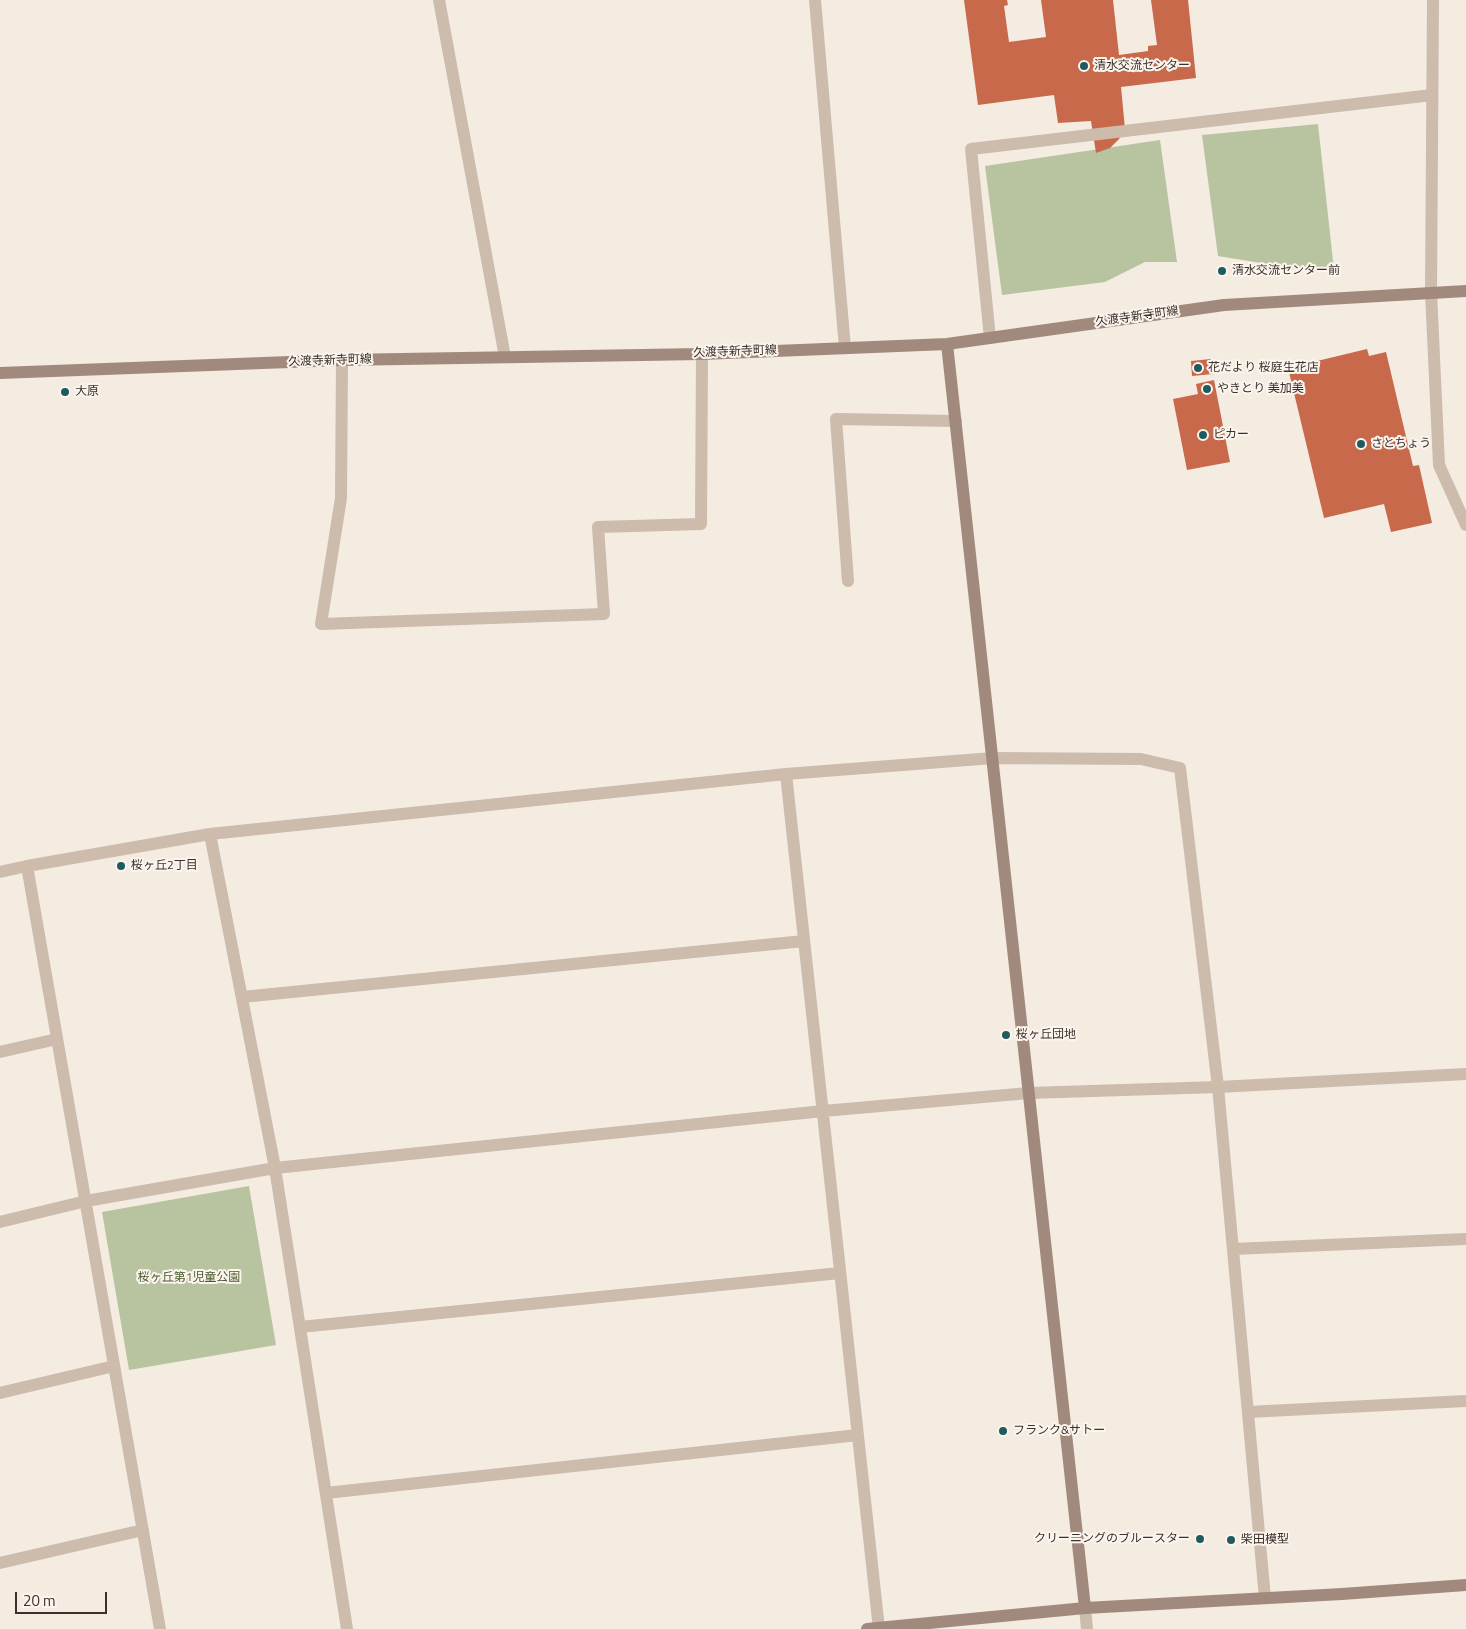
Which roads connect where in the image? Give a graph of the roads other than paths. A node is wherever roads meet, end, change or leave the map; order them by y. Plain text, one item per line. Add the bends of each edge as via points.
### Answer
1 (439, 0) edge
2 (815, 0) edge
3 (1433, 0) edge
4 (1432, 95) junction
5 (1466, 291) edge
6 (1431, 292) junction
7 (990, 338) junction
8 (947, 344) junction
9 (845, 348) junction
10 (702, 354) junction
11 (505, 357) junction
12 (342, 360) junction
13 (0, 373) edge
14 (956, 421) junction
15 (1466, 525) edge
16 (848, 581) dead end
17 (993, 758) junction
18 (786, 774) junction
19 (210, 834) junction
20 (27, 866) junction
21 (0, 872) edge
22 (804, 941) junction
23 (242, 997) junction
24 (57, 1039) junction
25 (0, 1052) edge
26 (1466, 1074) edge
27 (1218, 1087) junction
28 (1029, 1093) junction
29 (823, 1111) junction
30 (274, 1168) junction
31 (86, 1202) junction
32 (0, 1222) edge
33 (1466, 1239) edge
34 (1233, 1250) junction
35 (840, 1273) junction
36 (300, 1327) junction
37 (114, 1366) junction
38 (0, 1393) edge
39 (1466, 1401) edge
40 (1248, 1412) junction
41 (858, 1435) junction
42 (326, 1493) junction
43 (143, 1530) junction
44 (0, 1563) edge
45 (1466, 1584) edge
46 (1265, 1598) junction
47 (1085, 1608) junction
48 (160, 1629) edge
49 (347, 1629) edge
50 (875, 1629) edge
51 (1087, 1629) edge

1 - 11 street
2 - 9 street
3 - 4 street
4 - 6 street
4 - 7 street via 971,149
5 - 6 street, 久渡寺新寺町線
6 - 7 street, 久渡寺新寺町線 via 1224,304
6 - 15 street via 1439,465
7 - 8 street, 久渡寺新寺町線
8 - 9 street, 久渡寺新寺町線
8 - 14 street
9 - 10 street, 久渡寺新寺町線
10 - 11 street, 久渡寺新寺町線
10 - 12 street via 701,524 598,527 604,614 321,624 341,498
11 - 12 street, 久渡寺新寺町線
12 - 13 street, 久渡寺新寺町線
14 - 16 street via 836,419
14 - 17 street
17 - 18 street
17 - 27 street via 1141,759 1180,768
17 - 28 street
18 - 19 street
18 - 22 street
19 - 20 street
19 - 23 street
20 - 21 street
20 - 24 street
22 - 23 street
22 - 29 street
23 - 30 street
24 - 25 street
24 - 31 street
26 - 27 street
27 - 28 street
27 - 34 street
28 - 29 street
28 - 47 street
29 - 30 street
29 - 35 street
30 - 31 street
30 - 36 street
31 - 32 street
31 - 37 street
33 - 34 street
34 - 40 street
35 - 36 street
35 - 41 street
36 - 42 street
37 - 38 street
37 - 43 street
39 - 40 street
40 - 46 street
41 - 42 street
41 - 50 street
42 - 49 street
43 - 44 street
43 - 48 street
45 - 46 street
46 - 47 street
47 - 50 street
47 - 51 street

